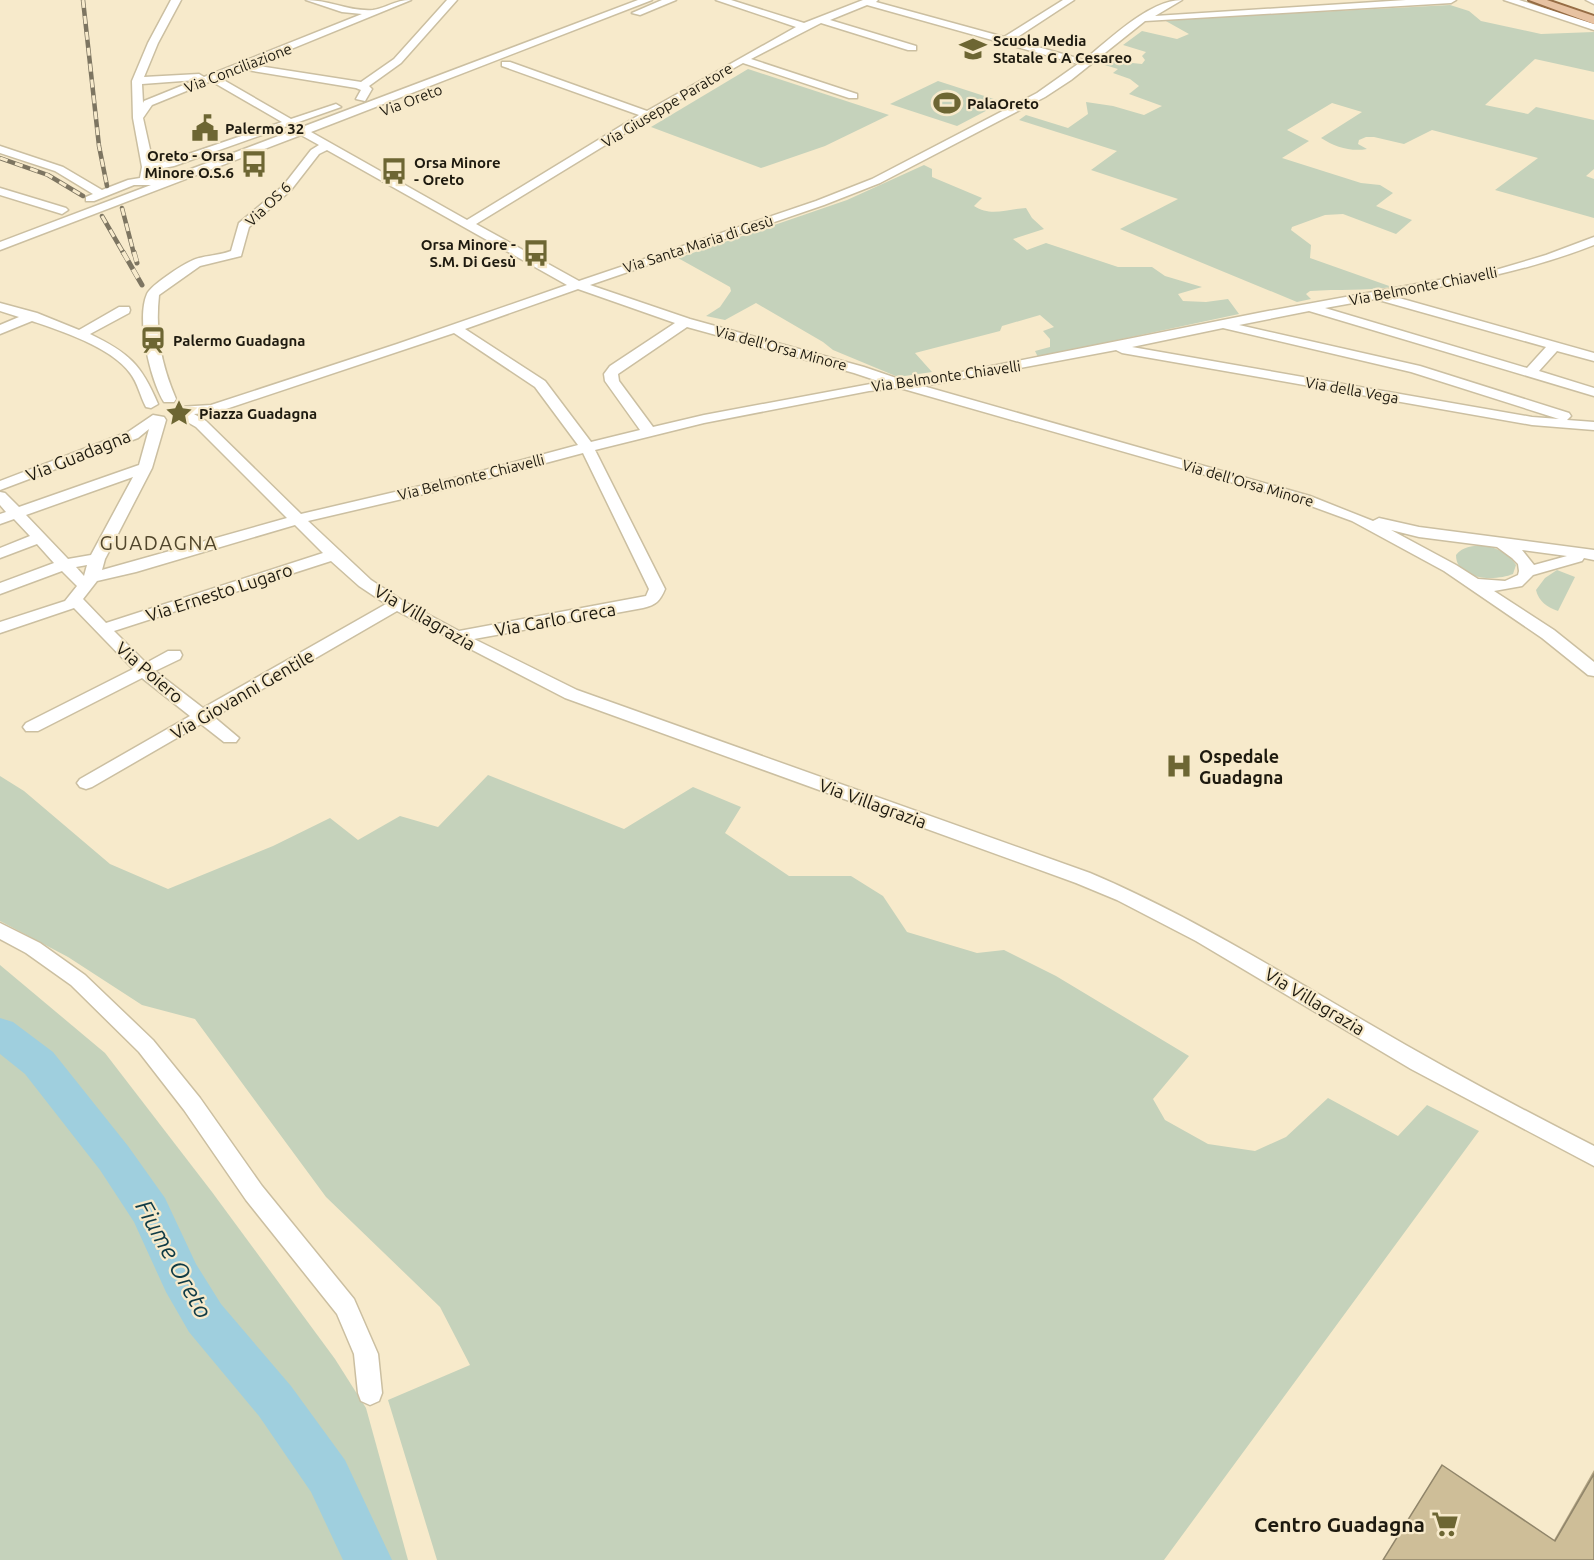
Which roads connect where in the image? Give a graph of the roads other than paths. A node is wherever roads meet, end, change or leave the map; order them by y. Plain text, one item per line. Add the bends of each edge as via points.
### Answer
1 (176, 0) edge
2 (311, 0) edge
3 (406, 0) edge
4 (452, 0) edge
5 (621, 0) edge
6 (647, 0) edge
7 (671, 0) edge
8 (721, 0) edge
9 (1069, 0) edge
10 (1177, 0) edge
11 (1452, 0) edge
12 (1509, 0) edge
13 (1535, 0) edge
14 (1564, 0) edge
15 (869, 1) edge
16 (1418, 1) edge
17 (1594, 10) edge
18 (376, 13) junction
19 (821, 20) junction
20 (1140, 20) junction
21 (1594, 20) edge
22 (804, 26) junction
23 (1594, 27) edge
24 (1005, 41) junction
25 (912, 48) dead end
26 (743, 60) junction
27 (1084, 63) junction
28 (506, 64) junction
29 (242, 67) junction
30 (217, 77) junction
31 (138, 81) junction
32 (361, 86) junction
33 (853, 96) dead end
34 (361, 99) junction
35 (650, 115) junction
36 (138, 118) junction
37 (289, 122) junction
38 (302, 131) junction
39 (314, 138) junction
40 (328, 145) junction
41 (0, 149) edge
42 (148, 167) junction
43 (149, 185) junction
44 (0, 191) edge
45 (101, 194) junction
46 (62, 210) junction
47 (60, 223) junction
48 (468, 224) junction
49 (1594, 242) edge
50 (0, 246) edge
51 (578, 285) junction
52 (1378, 296) junction
53 (0, 307) edge
54 (1308, 308) junction
55 (124, 310) dead end
56 (32, 316) junction
57 (685, 322) junction
58 (1221, 325) junction
59 (454, 328) junction
60 (0, 330) edge
61 (79, 335) junction
62 (1555, 345) junction
63 (1112, 347) junction
64 (1594, 357) edge
65 (1530, 373) junction
66 (1372, 376) junction
67 (903, 385) junction
68 (1594, 392) edge
69 (169, 399) junction
70 (183, 411) junction
71 (154, 414) junction
72 (1594, 426) edge
73 (649, 432) junction
74 (587, 447) junction
75 (145, 468) junction
76 (0, 486) edge
77 (0, 496) edge
78 (7, 516) edge
79 (1357, 518) junction
80 (298, 519) junction
81 (39, 538) junction
82 (1472, 539) junction
83 (1499, 543) junction
84 (0, 553) edge
85 (334, 555) junction
86 (1592, 555) edge
87 (97, 559) junction
88 (65, 564) junction
89 (1450, 568) junction
90 (1528, 572) junction
91 (1472, 582) junction
92 (1516, 584) junction
93 (0, 589) edge
94 (81, 592) junction
95 (397, 604) junction
96 (0, 628) edge
97 (103, 629) junction
98 (1548, 634) junction
99 (457, 638) junction
100 (174, 655) dead end
101 (1594, 671) edge
102 (145, 672) junction
103 (203, 716) junction
104 (32, 727) dead end
105 (230, 738) dead end
106 (86, 783) dead end
107 (0, 930) edge
108 (1594, 1157) edge
109 (370, 1393) dead end

1 - 31 street
2 - 18 street via 345,10
3 - 18 street, Via Conciliazione
4 - 32 street via 427,32 375,81
5 - 34 street, Via Oreto
6 - 38 street, Via Oreto
7 - 28 street, Via Oreto
8 - 22 street
9 - 24 street
10 - 20 street, Via Santa Maria di Gesù
11 - 16 street
12 - 23 street
13 - 21 main road
14 - 17 main road
15 - 19 street, Via Giuseppe Paratore
15 - 24 street
16 - 20 street
18 - 29 street, Via Conciliazione
19 - 22 street, Via Giuseppe Paratore
19 - 25 street
20 - 27 street, Via Santa Maria di Gesù
22 - 26 street, Via Giuseppe Paratore
24 - 27 street
26 - 33 street
26 - 35 street, Via Giuseppe Paratore
27 - 51 street, Via Santa Maria di Gesù via 1041,95 876,181 820,204
28 - 35 street
28 - 39 street, Via Oreto
29 - 30 street, Via Conciliazione
29 - 32 street
30 - 31 street
30 - 36 street, Via Conciliazione via 148,103
30 - 37 street
31 - 36 street
32 - 34 street via 367,89
34 - 37 street, Via Oreto
35 - 48 street, Via Giuseppe Paratore
36 - 42 street
37 - 42 street, Via Oreto via 170,164
38 - 39 street, Via dell'Orsa Minore
38 - 43 street, Via Oreto via 174,180
39 - 40 street, Via dell'Orsa Minore
39 - 43 street, Via Oreto via 190,185
40 - 48 street, Via dell'Orsa Minore
40 - 69 street, Via OS 6 via 315,152 287,188 243,226 237,253 196,263 153,295 149,335
41 - 45 street via 59,169
42 - 43 street via 145,176
43 - 45 street, Via Oreto via 132,182
43 - 47 street, Via Oreto
44 - 46 street
45 - 46 street, Via Oreto
46 - 47 street
47 - 50 street, Via Oreto
48 - 51 street, Via dell'Orsa Minore
49 - 52 street, Via Belmonte Chiavelli via 1500,272
51 - 57 street, Via dell'Orsa Minore
51 - 59 street, Via Santa Maria di Gesù
52 - 54 street, Via Belmonte Chiavelli
52 - 62 street
53 - 56 street
54 - 58 street, Via Belmonte Chiavelli
54 - 65 street
55 - 61 street
56 - 60 street
56 - 61 street
57 - 67 street, Via dell'Orsa Minore
57 - 73 street via 611,374
58 - 63 street, Via Belmonte Chiavelli
58 - 66 street
59 - 70 street, Via Santa Maria di Gesù via 212,409
59 - 74 street via 540,384
61 - 71 street via 134,368
62 - 64 street
62 - 65 street
63 - 66 street, Via della Vega
63 - 67 street, Via Belmonte Chiavelli
65 - 68 street
66 - 72 street, Via della Vega via 1532,421
66 - 72 street via 1415,369
67 - 73 street, Via Belmonte Chiavelli via 869,387
67 - 79 street, Via dell'Orsa Minore via 1305,499
69 - 70 street, Via Villagrazia via 183,403
69 - 71 street
70 - 71 street, Via Santa Maria di Gesù via 172,418
70 - 80 street, Via Villagrazia
71 - 75 street
71 - 76 street, Via Guadagna via 133,435
73 - 74 street, Via Belmonte Chiavelli
74 - 80 street, Via Belmonte Chiavelli
74 - 99 street, Via Carlo Greca via 657,589 653,599
75 - 78 street
75 - 87 street
77 - 78 street, Via Poiero
78 - 81 street, Via Poiero
79 - 82 street
79 - 89 street
80 - 85 street, Via Villagrazia
80 - 94 street, Via Belmonte Chiavelli via 130,569
81 - 84 street
81 - 88 street, Via Poiero
82 - 83 street
82 - 89 street via 1455,543 1447,550 1446,563
83 - 86 street
83 - 90 street via 1518,553
85 - 95 street, Via Villagrazia via 365,583
85 - 97 street, Via Ernesto Lugaro
86 - 90 street
87 - 88 street
87 - 94 street
88 - 93 street
88 - 94 street, Via Poiero
89 - 91 street
90 - 92 street
91 - 92 street via 1490,586
91 - 98 street
92 - 98 street
94 - 96 street, Via Belmonte Chiavelli
94 - 97 street, Via Poiero
95 - 99 street, Via Villagrazia
95 - 103 street, Via Giovanni Gentile
97 - 102 street, Via Poiero
98 - 101 street
99 - 108 street, Via Villagrazia via 571,694 1112,890 1171,918 1394,1049
100 - 102 street
102 - 103 street, Via Poiero
102 - 104 street
103 - 105 street, Via Poiero
103 - 106 street, Via Giovanni Gentile
107 - 109 street via 78,980 146,1046 254,1193 346,1307 366,1354

